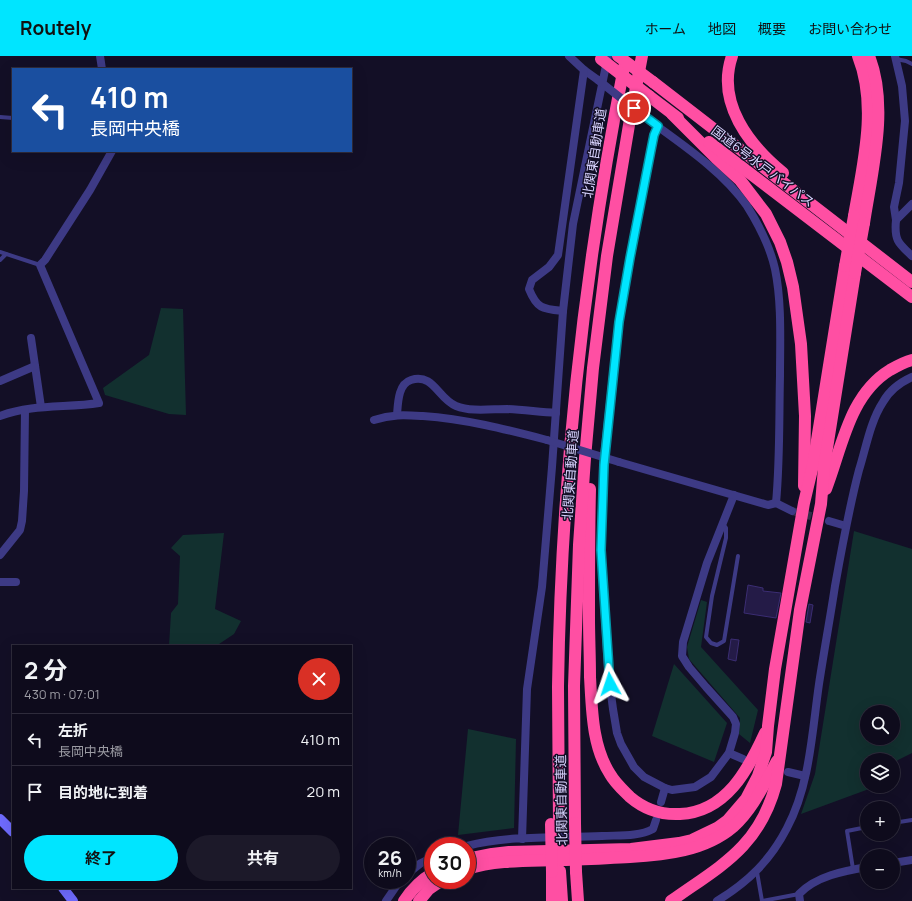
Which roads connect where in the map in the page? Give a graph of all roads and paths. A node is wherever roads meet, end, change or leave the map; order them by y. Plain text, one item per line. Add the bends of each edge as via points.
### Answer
1 (100, 56) edge
2 (569, 56) edge
3 (618, 56) edge
4 (626, 56) edge
5 (642, 56) edge
6 (732, 56) edge
7 (858, 56) edge
8 (869, 56) edge
9 (602, 57) edge
10 (896, 58) edge
11 (912, 64) edge
12 (102, 68) edge
13 (584, 70) junction
14 (672, 114) junction
15 (0, 117) edge
16 (12, 118) edge
17 (658, 126) junction
18 (111, 152) edge
19 (912, 204) edge
20 (896, 220) junction
21 (0, 252) edge
22 (6, 254) junction
23 (912, 256) edge
24 (0, 260) edge
25 (882, 260) junction
26 (40, 265) junction
27 (850, 270) junction
28 (912, 282) edge
29 (912, 297) edge
30 (563, 311) junction
31 (31, 338) dead end
32 (912, 360) edge
33 (35, 366) junction
34 (593, 368) junction
35 (912, 377) edge
36 (0, 381) edge
37 (41, 407) junction
38 (25, 410) junction
39 (556, 413) junction
40 (397, 415) junction
41 (0, 416) edge
42 (374, 420) dead end
43 (734, 495) junction
44 (776, 503) junction
45 (804, 503) junction
46 (821, 504) junction
47 (792, 511) tunnel mouth
48 (829, 521) tunnel mouth
49 (723, 524) junction
50 (846, 526) junction
51 (0, 555) edge
52 (738, 556) dead end
53 (0, 582) edge
54 (16, 582) dead end
55 (768, 726) junction
56 (729, 753) junction
57 (743, 759) dead end
58 (779, 759) junction
59 (788, 772) dead end
60 (805, 776) junction
61 (664, 788) junction
62 (661, 802) dead end
63 (0, 818) edge
64 (656, 820) dead end
65 (912, 820) edge
66 (900, 822) edge
67 (860, 828) edge
68 (12, 831) edge
69 (522, 838) junction
70 (476, 845) edge
71 (476, 857) edge
72 (912, 860) edge
73 (900, 862) edge
74 (476, 867) edge
75 (860, 868) edge
76 (853, 870) junction
77 (556, 872) junction
78 (757, 872) junction
79 (424, 879) edge
80 (66, 889) edge
81 (394, 889) edge
82 (429, 889) edge
83 (799, 898) edge
84 (73, 901) edge
85 (386, 901) edge
86 (404, 901) edge
87 (419, 901) edge
88 (552, 901) edge
89 (562, 901) edge
90 (578, 901) edge
91 (670, 901) edge
92 (717, 901) edge
93 (762, 901) edge

1 - 12 street
2 - 13 street
3 - 25 highway, 国道6号水戸バイパス, bridge
4 - 77 highway, 北関東自動車道 via 592,254 578,368 564,543 558,687
5 - 34 highway, 北関東自動車道 via 607,256
6 - 25 highway via 728,75 730,101 745,133 775,166 866,241
7 - 27 highway, bridge via 867,87 868,110 854,216
8 - 27 highway, bridge via 875,75 879,107 876,142 864,223
9 - 14 highway, 国道6号水戸バイパス, bridge
9 - 30 street via 573,224
10 - 11 lane
10 - 20 street via 902,86 904,121 899,183 894,207
13 - 17 street, bridge
13 - 30 street via 558,255 550,267 532,280 529,289 542,309
14 - 29 highway, 国道6号水戸バイパス
14 - 45 highway via 740,180 766,214 787,262 793,287 800,344 805,416
15 - 16 lane
17 - 44 street via 714,171 746,205 760,230 775,270 780,329
17 - 61 street via 634,235 619,322 604,465 601,550 608,671 617,733 634,767 644,777
18 - 26 street via 90,190
19 - 20 street
20 - 23 street via 895,236 898,244
21 - 22 lane
22 - 24 lane
22 - 26 lane
25 - 28 highway, 国道6号水戸バイパス
26 - 37 street via 99,403
27 - 45 highway
27 - 46 highway
30 - 39 street
31 - 33 street
32 - 46 highway via 885,373 865,393 849,422
33 - 36 street
33 - 37 street
34 - 55 highway via 589,544 591,707 597,741 609,774 637,803 647,808 676,815 700,811 722,798 742,778
34 - 90 highway, 北関東自動車道, bridge via 579,545 574,686
35 - 50 street via 892,391 883,401 877,414 854,488
37 - 38 street
38 - 41 street
38 - 51 street via 22,522 20,530
39 - 40 street via 456,406 447,402 426,380 411,380 404,385
39 - 69 street via 542,587 527,689
40 - 42 street
40 - 43 street, bridge via 480,423
43 - 44 street via 768,505
43 - 49 street
44 - 47 street
45 - 55 highway via 775,669
46 - 58 highway via 800,610
48 - 50 street
49 - 52 lane via 726,528 726,538 712,596 706,637 717,645 724,641
49 - 56 street via 707,563 683,642 682,656 736,724
50 - 60 street
53 - 54 street
55 - 71 highway via 766,752 758,776 746,799 728,820 705,834 686,841 631,849 509,852
56 - 57 street
56 - 61 street via 711,777 695,787 672,790
58 - 74 highway via 758,795 733,827 719,837 692,848 653,856 510,861
58 - 91 highway via 776,784 769,806 746,844 724,864
59 - 60 street
60 - 78 street via 788,828
61 - 62 street
63 - 68 street
64 - 69 street via 653,829 646,833
65 - 66 lane
67 - 76 lane via 848,831
69 - 70 street
72 - 73 street
75 - 76 street
76 - 83 street via 826,877 804,888
77 - 88 highway
77 - 89 highway, 北関東自動車道
78 - 92 street
78 - 93 lane
79 - 86 highway
80 - 84 street
81 - 85 street
82 - 87 highway
83 - 93 lane

